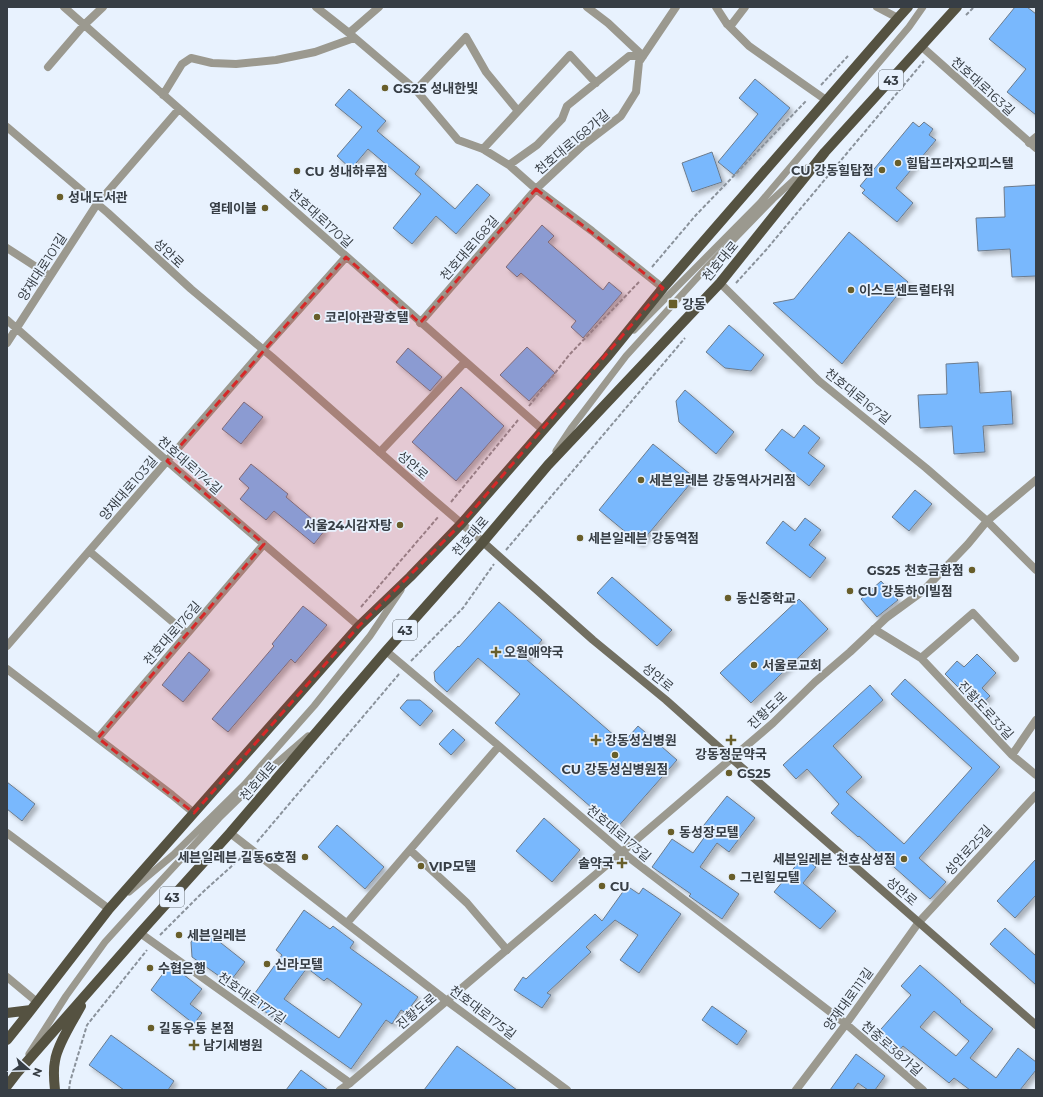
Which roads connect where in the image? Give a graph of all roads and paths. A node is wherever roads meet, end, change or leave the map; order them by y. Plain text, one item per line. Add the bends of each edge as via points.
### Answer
1 (64, 7) edge
2 (103, 7) edge
3 (316, 7) edge
4 (379, 7) edge
5 (587, 7) edge
6 (676, 7) edge
7 (716, 7) edge
8 (746, 7) edge
9 (877, 7) edge
10 (908, 7) edge
11 (923, 7) edge
12 (956, 7) edge
13 (974, 7) edge
14 (898, 18) junction
15 (964, 18) dead end
16 (84, 24) junction
17 (727, 24) junction
18 (352, 36) junction
19 (921, 46) junction
20 (930, 54) junction
21 (643, 56) junction
22 (48, 67) dead end
23 (596, 83) junction
24 (416, 90) junction
25 (163, 95) junction
26 (826, 100) junction
27 (179, 109) junction
28 (518, 111) junction
29 (7, 127) edge
30 (1036, 137) edge
31 (1033, 146) edge
32 (483, 149) junction
33 (825, 152) junction
34 (509, 165) junction
35 (536, 189) junction
36 (96, 204) junction
37 (7, 248) edge
38 (346, 257) junction
39 (50, 276) junction
40 (720, 283) junction
41 (663, 288) junction
42 (728, 292) junction
43 (7, 320) edge
44 (420, 322) junction
45 (16, 328) junction
46 (688, 335) dead end
47 (7, 343) edge
48 (263, 350) junction
49 (606, 357) junction
50 (465, 362) junction
51 (542, 430) junction
52 (380, 452) junction
53 (167, 462) junction
54 (548, 465) junction
55 (1036, 480) edge
56 (987, 521) junction
57 (462, 523) junction
58 (484, 542) junction
59 (264, 544) junction
60 (89, 551) junction
61 (500, 556) junction
62 (1036, 570) edge
63 (410, 577) junction
64 (359, 626) junction
65 (874, 629) junction
66 (186, 634) junction
67 (7, 646) edge
68 (386, 651) junction
69 (921, 658) junction
70 (1015, 658) dead end
71 (406, 667) junction
72 (7, 669) edge
73 (327, 720) junction
74 (1036, 720) edge
75 (98, 738) junction
76 (499, 746) junction
77 (1012, 755) junction
78 (731, 758) junction
79 (1036, 775) edge
80 (1036, 795) edge
81 (194, 813) junction
82 (7, 833) edge
83 (230, 833) junction
84 (250, 849) junction
85 (410, 850) junction
86 (622, 852) junction
87 (109, 909) junction
88 (919, 922) junction
89 (347, 923) junction
90 (140, 933) junction
91 (153, 942) junction
92 (507, 950) junction
93 (7, 977) edge
94 (89, 990) junction
95 (447, 1001) junction
96 (34, 1006) junction
97 (7, 1013) edge
98 (846, 1024) junction
99 (1036, 1025) edge
100 (7, 1040) edge
101 (17, 1073) junction
102 (7, 1086) edge
103 (347, 1087) edge
104 (55, 1090) edge
105 (69, 1090) edge
106 (567, 1090) edge
107 (796, 1090) edge
108 (923, 1090) edge

1 - 16 street, 천호대로170길
2 - 16 street
3 - 18 street
4 - 18 street
5 - 21 street
6 - 21 street, 천호대로168가길
7 - 17 street
8 - 17 street via 732,24
9 - 14 street
10 - 14 main road, 천호대로
11 - 49 lane via 909,27 760,203
12 - 19 main road, 천호대로 / 43
13 - 15 path
14 - 26 main road, 천호대로
16 - 22 street
16 - 25 street, 천호대로170길
17 - 26 street via 749,46
18 - 24 street
18 - 25 street via 315,52 276,60 236,64 212,63 191,58 182,64
19 - 20 street, 천호대로163길
19 - 33 main road, 천호대로 / 43
20 - 31 street, 천호대로163길
20 - 42 path
21 - 23 street via 629,56
21 - 35 street, 천호대로168가길 via 639,62 636,92 621,116 583,145
23 - 28 street via 570,55
23 - 34 street via 567,106 562,119 537,145
24 - 28 street via 466,37 486,72
24 - 32 street via 458,140
25 - 27 street, 천호대로170길
26 - 41 main road, 천호대로
27 - 36 street
27 - 38 street, 천호대로170길
28 - 32 street
29 - 36 street, 성안로
30 - 31 street, 천호대로163길
32 - 34 street
33 - 40 main road, 천호대로 / 43
33 - 54 lane via 773,199 626,356 572,427
34 - 35 street
35 - 41 street
35 - 44 street, 천호대로168길
36 - 39 street, 양재대로101길
36 - 48 street, 성안로
37 - 39 street
38 - 44 street, 천호대로170길
38 - 48 street
39 - 45 street, 양재대로101길
40 - 42 street, 천호대로167길
40 - 54 main road, 천호대로 / 43
41 - 49 main road, 천호대로
42 - 56 street, 천호대로167길 via 819,381
43 - 45 street, 천호대로174길
44 - 50 street, 천호대로170길
45 - 47 street, 양재대로101길
45 - 53 street, 천호대로174길
46 - 61 path
48 - 52 street, 성안로
48 - 53 street, 양재대로103길
49 - 51 main road, 천호대로 / 43
50 - 51 street, 천호대로170길
50 - 52 street
51 - 57 main road, 천호대로 / 43
52 - 57 street, 성안로
53 - 59 street, 천호대로174길
53 - 60 street, 양재대로103길
54 - 58 main road, 천호대로 / 43
55 - 56 street, 진황도로
56 - 62 street, 천호대로167길
56 - 65 street, 진황도로 via 923,591
57 - 58 street, 성안로
57 - 63 main road, 천호대로 / 43
58 - 61 main road, 성안로
58 - 68 main road, 천호대로 / 43
59 - 64 street, 천호대로174길
59 - 66 street, 천호대로176길
60 - 66 street
60 - 67 street, 양재대로103길
61 - 71 path via 463,608
61 - 78 main road, 성안로 via 593,640
63 - 64 main road, 천호대로 / 43
63 - 87 lane via 370,636 314,706 244,785 173,855
64 - 81 main road, 천호대로 / 43
65 - 69 street, 진황도로33길
65 - 78 street, 진황도로 via 814,682 773,723
66 - 75 street, 천호대로176길
68 - 71 street, 천호대로173길
68 - 73 main road, 천호대로 / 43
69 - 70 street via 973,612
69 - 77 street, 진황도로33길
71 - 76 street, 천호대로173길
71 - 84 path
72 - 75 street
73 - 83 main road, 천호대로 / 43
73 - 101 lane via 264,774 219,818 105,942 66,996
74 - 77 street
75 - 81 street
76 - 85 street
76 - 86 street, 천호대로173길
77 - 79 street, 진황도로33길
78 - 86 street, 진황도로
78 - 88 main road, 성안로
80 - 88 street, 성안로25길
81 - 87 main road, 천호대로 / 43
82 - 87 street
83 - 84 street, 천호대로175길
83 - 90 main road, 천호대로 / 43
84 - 89 street, 천호대로175길
84 - 91 path
85 - 89 street
85 - 92 street via 467,904
86 - 92 street, 진황도로
86 - 98 street, 천호대로173길
87 - 96 main road, 천호대로 / 43
88 - 98 street, 양재대로111길
88 - 99 main road, 성안로
89 - 95 street, 천호대로175길
90 - 91 street, 천호대로177길
90 - 94 main road, 천호대로 / 43
91 - 103 street, 천호대로177길
91 - 105 path via 87,1025
92 - 95 street, 진황도로
93 - 96 street
94 - 101 main road, 천호대로 / 43
94 - 104 main road via 62,1041 55,1060
95 - 103 street, 진황도로
95 - 106 street, 천호대로175길
96 - 97 main road
96 - 100 main road, 천호대로 / 43
98 - 107 street, 양재대로111길
98 - 108 street, 천중로38가길
101 - 102 main road, 천호대로 / 43

